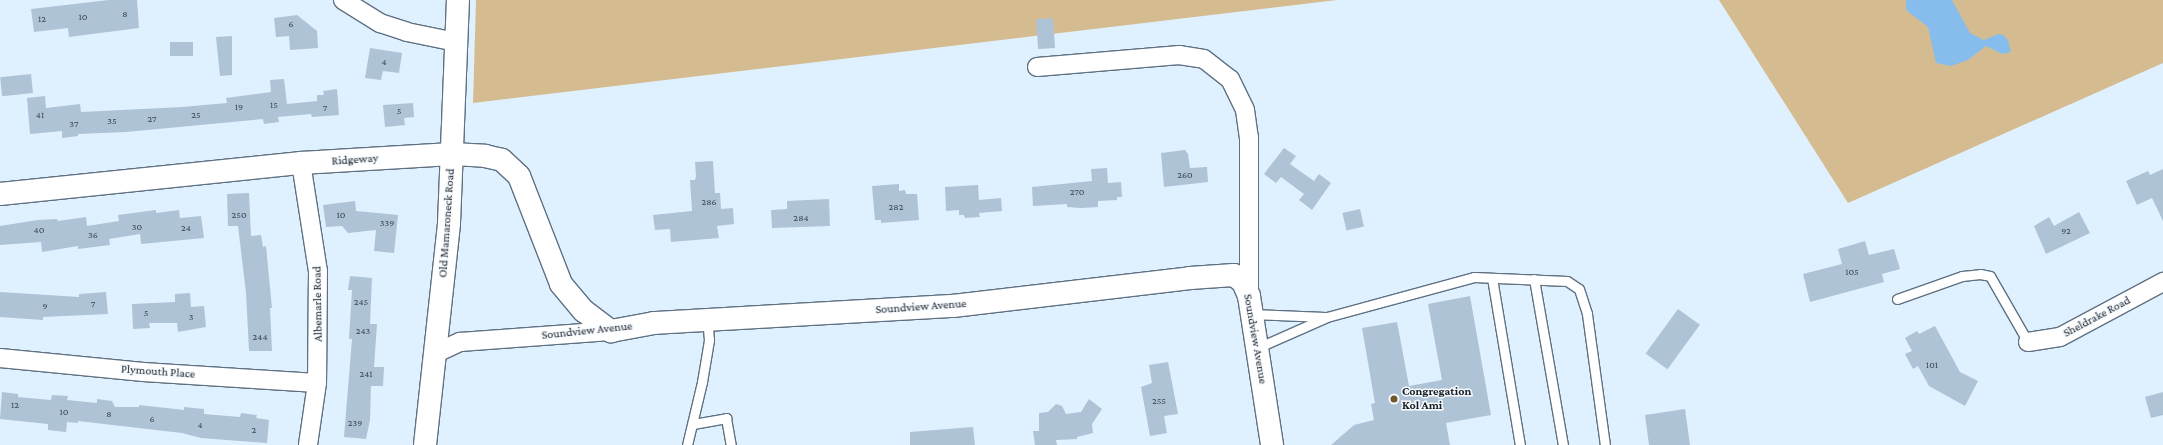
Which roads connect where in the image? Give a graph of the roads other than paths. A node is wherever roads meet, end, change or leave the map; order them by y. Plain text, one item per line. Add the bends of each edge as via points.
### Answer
1 (343, 0) edge
2 (458, 0) edge
3 (456, 42) junction
4 (1037, 67) dead end
5 (452, 154) junction
6 (301, 163) junction
7 (0, 194) edge
8 (1492, 278) junction
9 (1534, 279) junction
10 (2163, 282) edge
11 (1898, 300) dead end
12 (1250, 305) junction
13 (1327, 317) junction
14 (707, 319) junction
15 (611, 331) junction
16 (2028, 342) joint
17 (1257, 348) junction
18 (434, 354) junction
19 (0, 358) edge
20 (317, 383) junction
21 (694, 420) junction
22 (308, 445) edge
23 (425, 445) edge
24 (687, 445) edge
25 (731, 445) edge
26 (1272, 445) edge
27 (1520, 445) edge
28 (1563, 445) edge
29 (1605, 445) edge

1 - 3 street via 380,24
2 - 3 street, Old Mamaroneck Road
3 - 5 street, Old Mamaroneck Road
4 - 12 street via 1179,55 1204,59 1230,79 1245,110 1249,137
5 - 6 street, Ridgeway
5 - 15 street, Ridgeway via 485,156 502,160 512,167 525,185 561,284 584,311
5 - 18 street, Old Mamaroneck Road via 449,223
6 - 7 street, Ridgeway
6 - 20 street, Albemarle Road via 318,271
8 - 9 lane
8 - 13 lane via 1474,277
8 - 27 lane
9 - 28 lane
9 - 29 lane via 1567,281 1579,289 1587,314
10 - 16 street, Sheldrake Road via 2060,337
11 - 16 lane via 1962,276 1990,276
12 - 13 lane
12 - 14 street, Soundview Avenue via 1243,282 1234,275 953,306
12 - 17 street, Soundview Avenue
13 - 17 lane
14 - 15 street, Soundview Avenue via 654,322
14 - 21 lane via 709,340
15 - 18 street, Soundview Avenue via 460,342
17 - 26 street, Soundview Avenue
18 - 23 street, Old Mamaroneck Road
19 - 20 street, Plymouth Place via 143,372
20 - 22 street, Albemarle Road
21 - 24 lane
21 - 25 lane via 726,418

